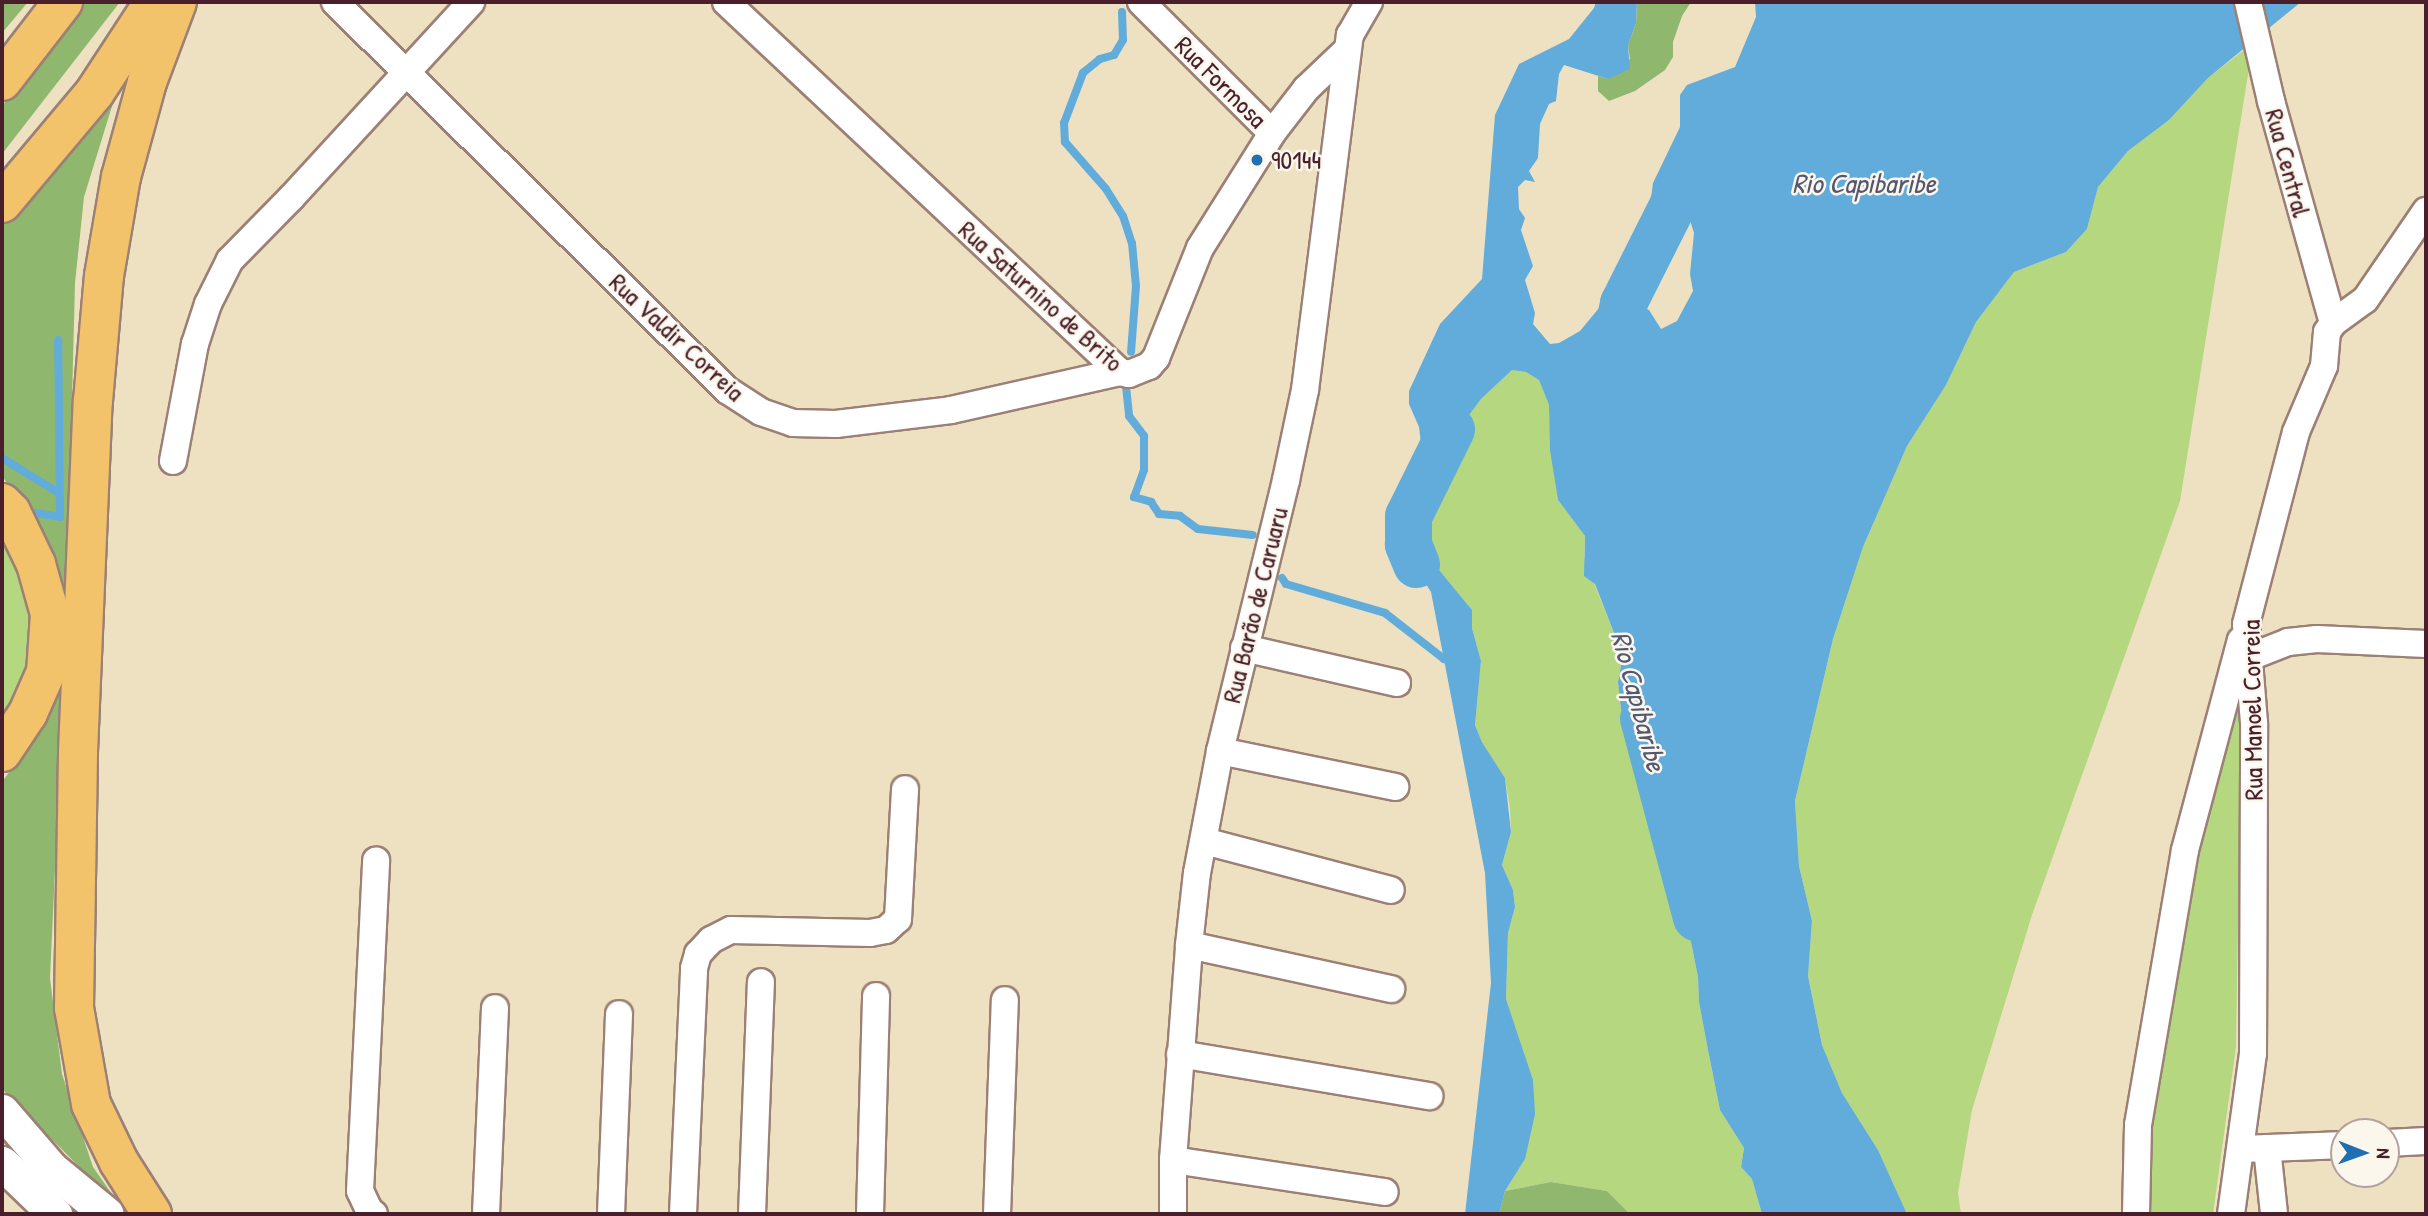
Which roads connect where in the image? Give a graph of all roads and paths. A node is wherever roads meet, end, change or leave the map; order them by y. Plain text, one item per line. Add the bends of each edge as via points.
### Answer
1 (62, 2) edge
2 (153, 2) edge
3 (177, 2) edge
4 (335, 2) edge
5 (471, 2) edge
6 (726, 2) edge
7 (1141, 2) edge
8 (1351, 2) edge
9 (1369, 2) edge
10 (2248, 2) edge
11 (1348, 42) junction
12 (406, 72) junction
13 (2, 81) edge
14 (1272, 133) junction
15 (2, 203) edge
16 (2426, 211) edge
17 (2333, 323) junction
18 (1120, 372) junction
19 (173, 461) dead end
20 (2, 503) edge
21 (2246, 624) junction
22 (2426, 645) edge
23 (1244, 648) junction
24 (2250, 657) junction
25 (1397, 683) dead end
26 (1220, 751) junction
27 (2, 752) edge
28 (1395, 787) dead end
29 (905, 789) dead end
30 (1204, 841) junction
31 (376, 860) dead end
32 (1391, 890) dead end
33 (1189, 945) junction
34 (761, 982) dead end
35 (1391, 989) dead end
36 (876, 996) dead end
37 (1005, 1000) dead end
38 (495, 1008) dead end
39 (620, 1014) dead end
40 (1180, 1054) junction
41 (1429, 1096) dead end
42 (2, 1111) edge
43 (2426, 1141) edge
44 (2400, 1142) edge
45 (2330, 1146) edge
46 (2254, 1149) junction
47 (1173, 1160) junction
48 (2, 1163) edge
49 (1385, 1192) dead end
50 (55, 1214) edge
51 (107, 1214) edge
52 (152, 1214) edge
53 (374, 1214) edge
54 (485, 1214) edge
55 (611, 1214) edge
56 (683, 1214) edge
57 (752, 1214) edge
58 (870, 1214) edge
59 (997, 1214) edge
60 (1173, 1214) edge
61 (2136, 1214) edge
62 (2231, 1214) edge
63 (2274, 1214) edge

1 - 13 highway
2 - 15 highway via 95,92
3 - 52 highway via 147,82 121,177 104,276 93,401 78,752 74,1008 91,1104 119,1162
4 - 12 street, Rua Valdir Correia
5 - 12 street
6 - 18 street, Rua Saturnino de Brito
7 - 14 street, Rua Formosa
8 - 11 street
9 - 11 street, Rua Barão de Caruaru
10 - 17 street, Rua Central
11 - 14 street, Rua Saturnino de Brito
11 - 23 street, Rua Barão de Caruaru via 1305,390
12 - 18 street, Rua Valdir Correia via 727,390 761,412 793,423 836,424 951,410
12 - 19 street via 230,260 195,344
14 - 18 street, Rua Saturnino de Brito via 1199,248 1156,358 1137,373
16 - 17 street via 2365,300
17 - 21 street, Rua Manoel Correia via 2322,373 2297,432 2270,522
20 - 27 highway via 36,564 50,614 46,672
21 - 24 street, Rua Manoel Correia
21 - 61 street via 2185,850 2138,1125
22 - 24 street via 2317,639 2288,642
23 - 25 street
23 - 26 street, Rua Barão de Caruaru
24 - 46 street, Rua Manoel Correia via 2255,838
26 - 28 street
26 - 30 street, Rua Barão de Caruaru
29 - 56 street via 898,919 886,930 730,930 698,954
30 - 32 street
30 - 33 street, Rua Barão de Caruaru
31 - 53 street via 360,1191
33 - 35 street
33 - 40 street, Rua Barão de Caruaru
34 - 57 street
36 - 58 street
37 - 59 street
38 - 54 street
39 - 55 street
40 - 41 street
40 - 47 street, Rua Barão de Caruaru
42 - 51 street via 51,1168
43 - 44 street
45 - 46 street
46 - 62 street, Rua Manoel Correia
46 - 63 street
47 - 49 street
47 - 60 street, Rua Barão de Caruaru
48 - 50 street

